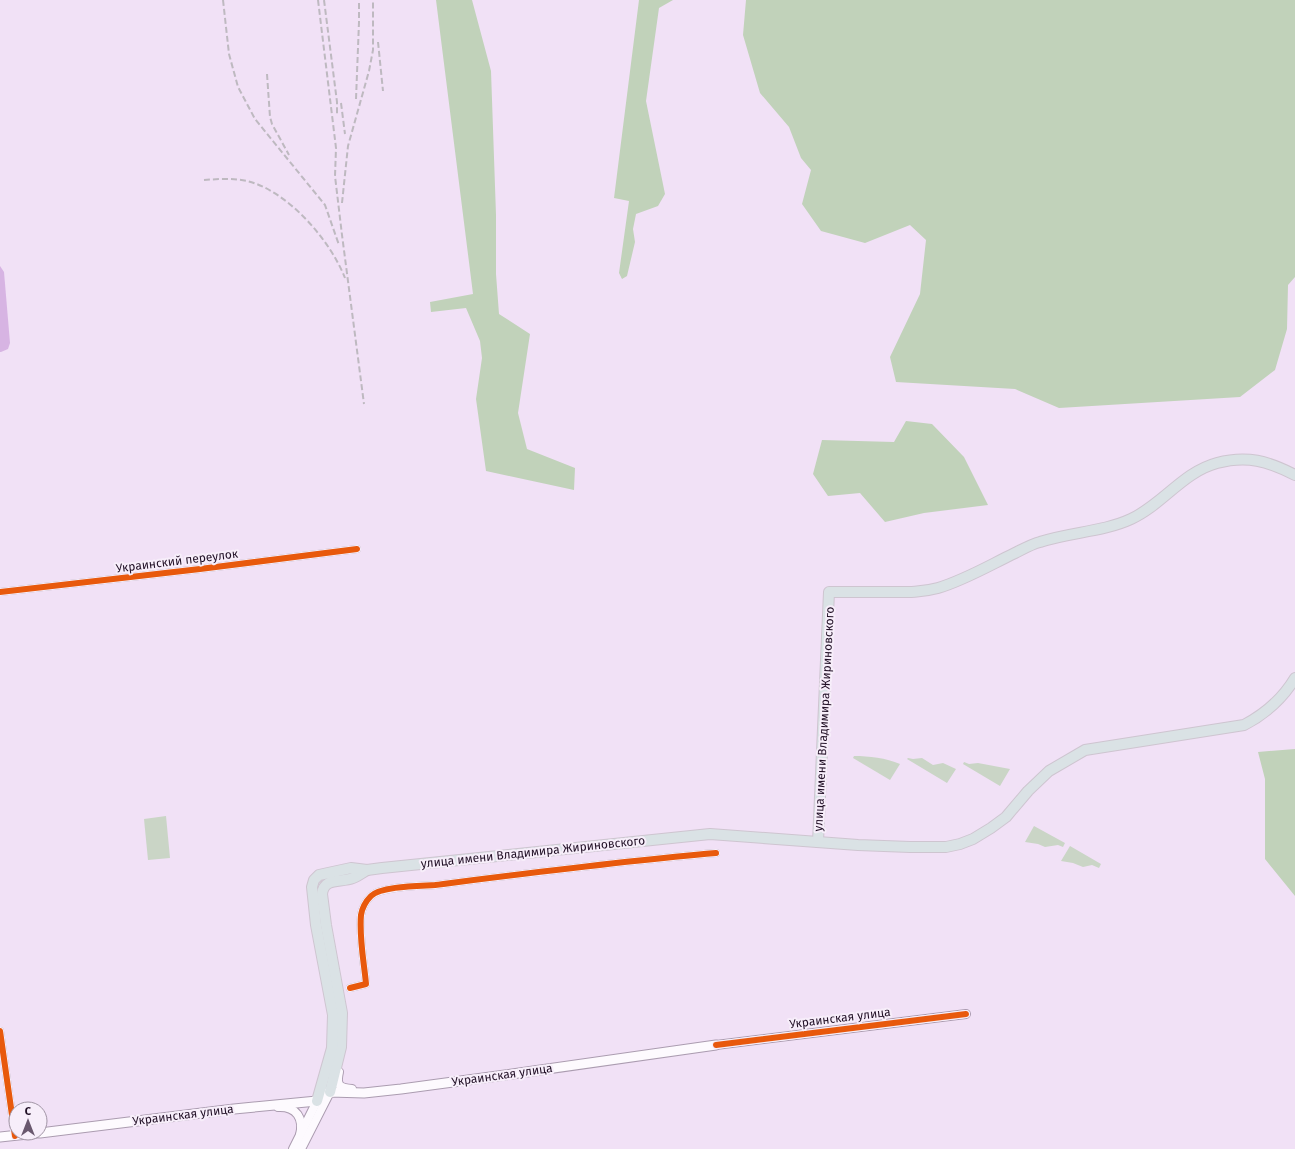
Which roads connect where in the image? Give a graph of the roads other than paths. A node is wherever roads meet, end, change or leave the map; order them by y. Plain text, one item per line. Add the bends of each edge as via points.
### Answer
1 (1295, 475) edge
2 (357, 549) dead end
3 (0, 592) edge
4 (1295, 678) edge
5 (818, 842) junction
6 (716, 853) dead end
7 (367, 870) junction
8 (350, 988) dead end
9 (966, 1014) dead end
10 (0, 1031) edge
11 (716, 1045) joint
12 (341, 1047) junction
13 (379, 1091) junction
14 (330, 1092) junction
15 (10, 1101) edge
16 (317, 1101) junction
17 (238, 1108) junction
18 (48, 1132) edge
19 (300, 1135) junction
20 (293, 1149) edge
21 (301, 1149) edge

1 - 5 main road, улица имени Владимира Жириновского via 1274,465 1252,459 1216,463 1181,482 1162,499 1131,519 1104,528 1039,542 938,588 917,592 829,592
2 - 3 street, Украинский переулок
4 - 5 main road, улица имени Владимира Жириновского via 1273,705 1244,725 1085,750 1049,771 1006,817 973,839 960,844 946,847 910,847
5 - 7 main road, улица имени Владимира Жириновского via 710,834
6 - 8 street via 389,888 371,895 361,914 366,984
7 - 12 main road, улица имени Владимира Жириновского via 352,878 329,883 322,894 342,1013
7 - 16 main road, улица имени Владимира Жириновского via 351,868 319,875 312,887 316,925 333,1015 332,1048
9 - 11 street, Украинская улица
10 - 15 street
11 - 13 main road, Украинская улица
12 - 13 street via 337,1078 339,1085 344,1089
12 - 14 main road, улица имени Владимира Жириновского
13 - 14 main road, Украинская улица
14 - 16 main road, Украинская улица
14 - 21 street
16 - 17 main road, Украинская улица
16 - 19 street
17 - 18 main road, Украинская улица
17 - 19 street via 283,1107 292,1110 300,1120
19 - 20 street

